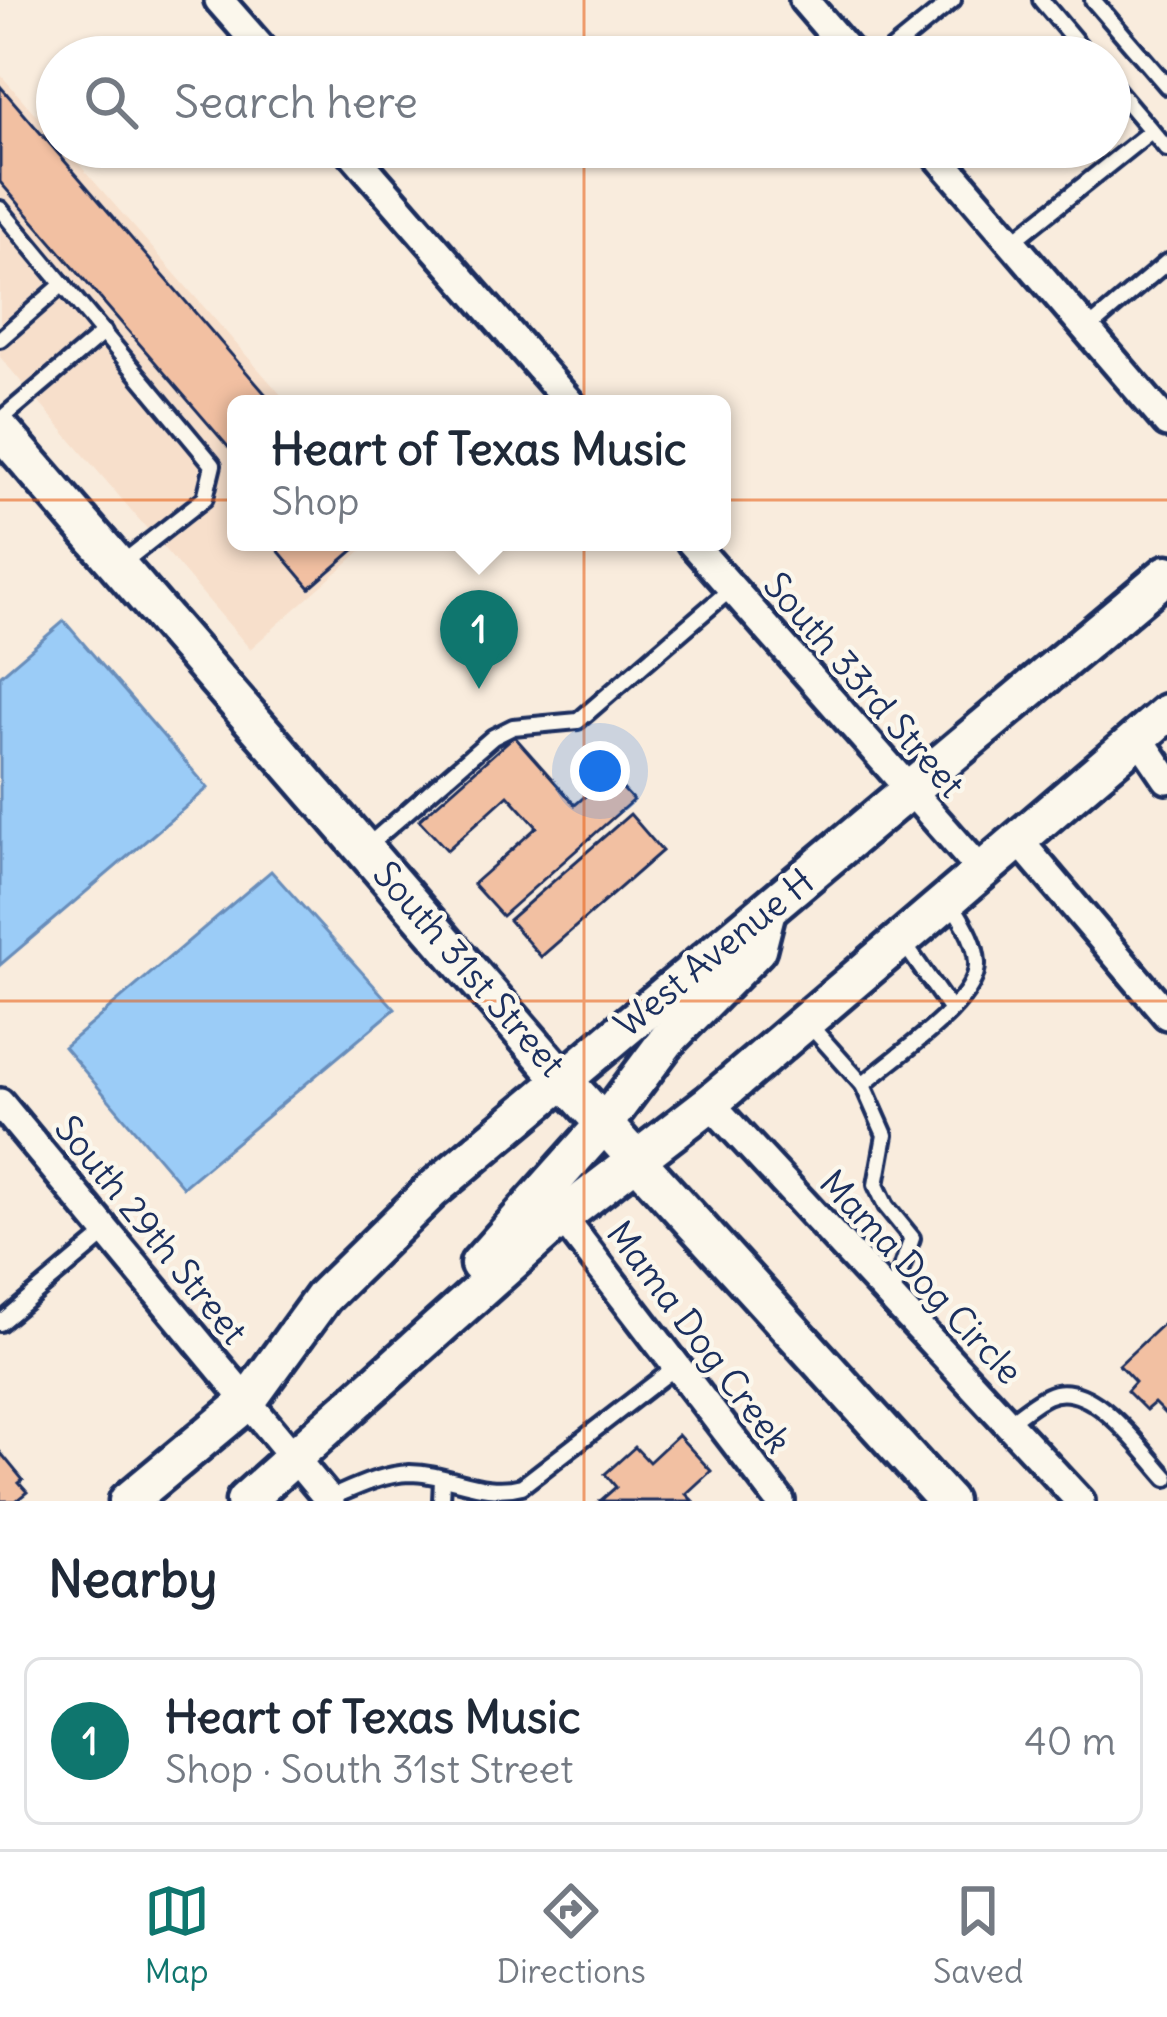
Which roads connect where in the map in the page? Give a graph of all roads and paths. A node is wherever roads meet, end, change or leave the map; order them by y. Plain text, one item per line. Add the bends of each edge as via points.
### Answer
1 (219, 0) edge
2 (804, 0) edge
3 (953, 0) edge
4 (1042, 0) edge
5 (1093, 0) edge
6 (251, 36) edge
7 (835, 36) edge
8 (909, 36) edge
9 (1072, 36) edge
10 (1124, 36) edge
11 (1131, 44) edge
12 (1167, 86) edge
13 (1131, 107) edge
14 (1151, 131) junction
15 (1131, 147) edge
16 (1167, 149) edge
17 (365, 168) edge
18 (948, 168) edge
19 (1105, 168) edge
20 (0, 209) edge
21 (1012, 242) junction
22 (1167, 262) edge
23 (63, 284) junction
24 (1087, 330) junction
25 (104, 332) junction
26 (0, 338) edge
27 (563, 395) edge
28 (1167, 423) edge
29 (0, 425) edge
30 (700, 551) edge
31 (118, 566) junction
32 (1167, 574) edge
33 (732, 588) junction
34 (1167, 713) edge
35 (1139, 738) junction
36 (1167, 779) edge
37 (910, 793) junction
38 (1020, 842) junction
39 (364, 849) junction
40 (984, 874) junction
41 (950, 902) junction
42 (768, 909) junction
43 (903, 941) junction
44 (950, 1009) junction
45 (1167, 1015) edge
46 (807, 1022) junction
47 (561, 1077) junction
48 (863, 1085) junction
49 (710, 1102) junction
50 (0, 1103) edge
51 (605, 1123) junction
52 (639, 1159) junction
53 (562, 1216) junction
54 (107, 1233) junction
55 (891, 1298) junction
56 (0, 1323) edge
57 (430, 1336) junction
58 (677, 1366) junction
59 (247, 1403) junction
60 (1008, 1423) junction
61 (293, 1461) junction
62 (1167, 1478) edge
63 (442, 1479) junction
64 (329, 1500) edge
65 (128, 1501) edge
66 (244, 1501) edge
67 (441, 1501) edge
68 (780, 1501) edge
69 (947, 1501) edge
70 (1080, 1501) edge

1 - 6 street
2 - 7 street
3 - 8 lane
4 - 9 lane
5 - 10 lane
11 - 12 lane
13 - 14 lane
14 - 15 lane
14 - 16 lane
17 - 27 street
18 - 21 street
19 - 21 lane
20 - 23 lane
21 - 24 street
22 - 24 lane
23 - 25 lane
23 - 26 lane
24 - 28 street
25 - 29 lane
25 - 31 lane via 213,466 205,498
29 - 31 main road, South 31st Street
30 - 33 street, South 33rd Street
31 - 39 main road, South 31st Street
32 - 37 main road, West Avenue H
33 - 37 street, South 33rd Street
33 - 39 lane via 578,721 513,727 493,737
34 - 35 main road
35 - 36 street
35 - 38 main road
37 - 40 street, South 33rd Street
37 - 42 main road, West Avenue H
38 - 40 main road
38 - 45 street
39 - 47 main road, South 31st Street
40 - 41 main road
41 - 43 main road
41 - 44 lane via 977,964 973,984
42 - 47 main road, West Avenue H
42 - 51 main road via 757,949 667,1040
43 - 44 lane
43 - 46 main road
44 - 48 lane
46 - 48 lane
46 - 49 main road
47 - 51 main road, South 31st Street
47 - 59 main road, West Avenue H via 322,1297
48 - 55 lane via 885,1135 876,1185 912,1238
49 - 52 main road
49 - 55 street, Mama Dog Circle
50 - 54 street, South 29th Street
51 - 52 main road, South 31st Street
51 - 57 main road via 467,1277
52 - 53 main road
52 - 69 main road, South 31st Street
53 - 57 main road
53 - 58 street, Mama Dog Creek
54 - 56 lane
54 - 59 street, South 29th Street
55 - 60 street, Mama Dog Circle
57 - 61 main road
58 - 63 lane via 521,1486 500,1492
58 - 68 street, Mama Dog Creek
59 - 61 street, South 29th Street
59 - 65 main road, West Avenue H
60 - 62 lane via 1066,1392 1101,1408
60 - 70 street, Mama Dog Circle
61 - 64 street, South 29th Street
61 - 66 main road
63 - 64 lane via 376,1479
63 - 67 lane

